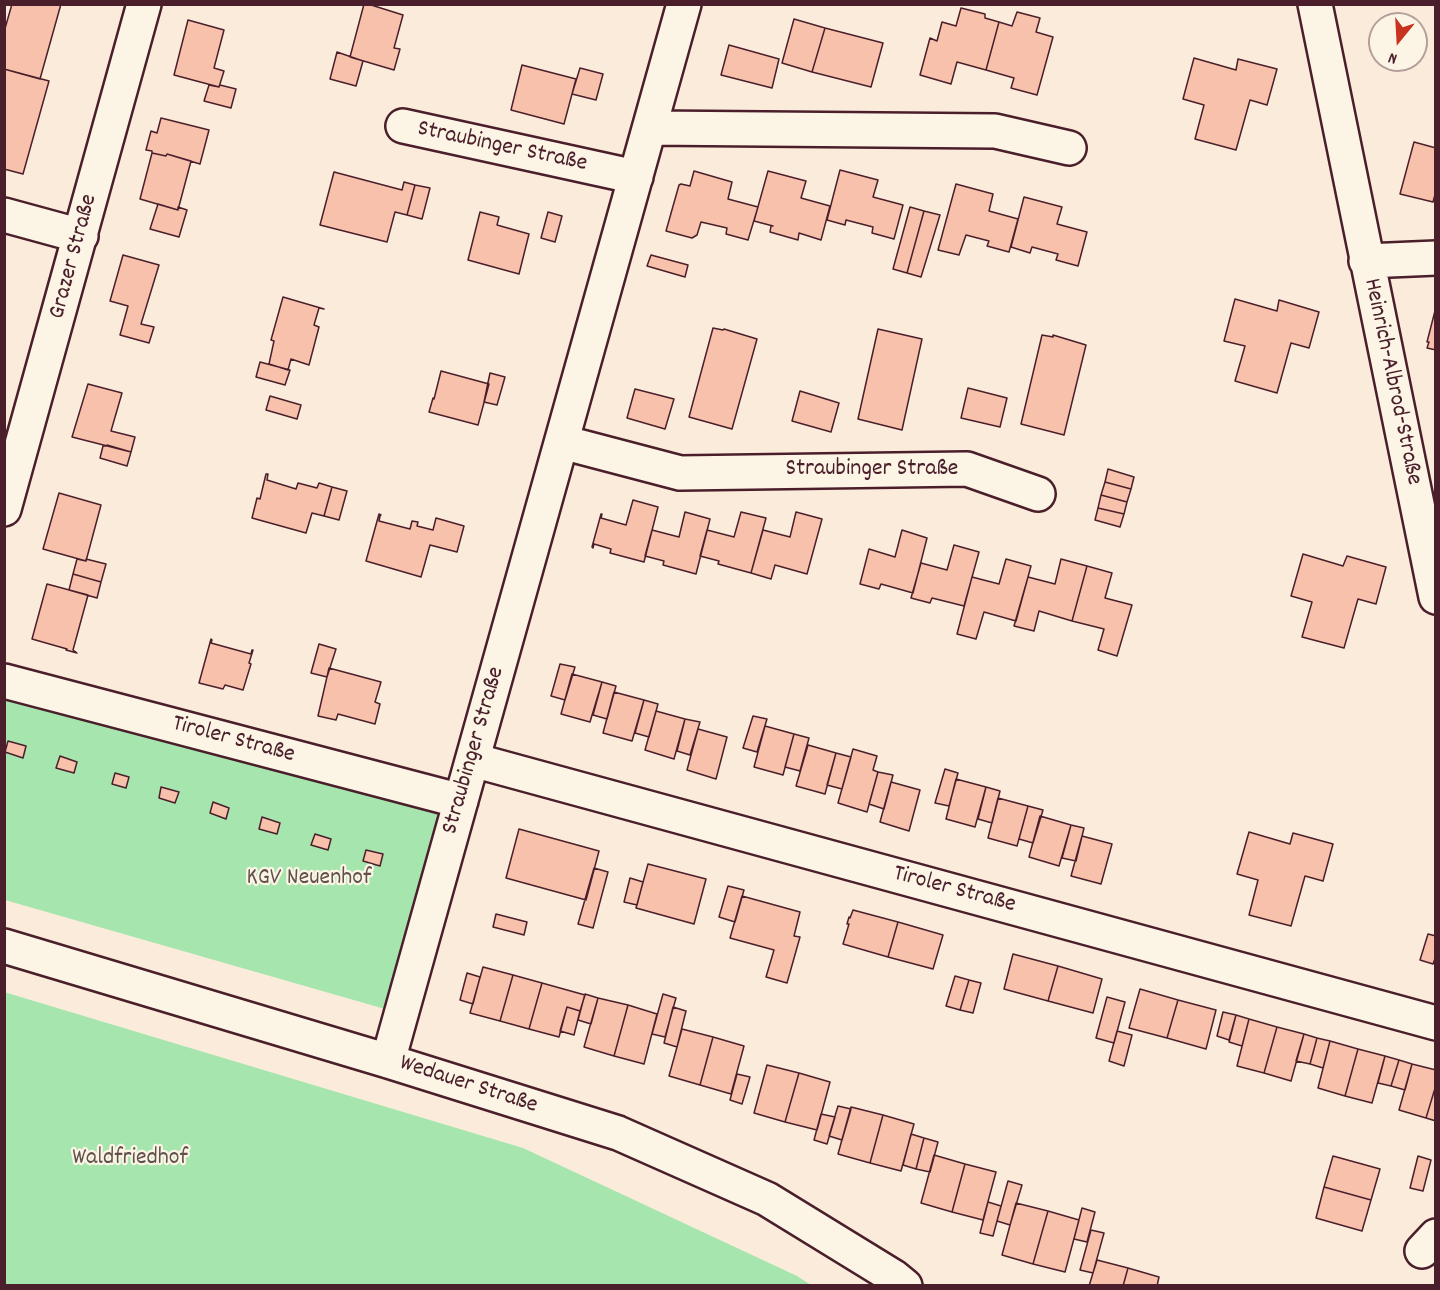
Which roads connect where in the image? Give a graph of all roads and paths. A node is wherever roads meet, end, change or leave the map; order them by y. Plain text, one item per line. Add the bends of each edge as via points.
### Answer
1 (144, 4) edge
2 (684, 4) edge
3 (1314, 4) edge
4 (403, 126) dead end
5 (650, 128) junction
6 (1069, 148) dead end
7 (636, 177) junction
8 (4, 215) edge
9 (81, 236) junction
10 (1436, 258) edge
11 (1366, 261) junction
12 (562, 442) junction
13 (1038, 494) dead end
14 (4, 509) edge
15 (1434, 581) edge
16 (4, 681) edge
17 (473, 760) junction
18 (461, 801) junction
19 (4, 946) edge
20 (1436, 1023) edge
21 (388, 1060) junction
22 (905, 1286) edge

1 - 9 street, Grazer Straße
2 - 5 street, Straubinger Straße
3 - 11 street, Heinrich-Albrod-Straße
4 - 7 street, Straubinger Straße
5 - 6 street via 995,131
5 - 7 street, Straubinger Straße
7 - 12 street, Straubinger Straße
8 - 9 street
9 - 14 street, Grazer Straße
10 - 11 street, Heinrich-Albrod-Straße
11 - 15 street, Heinrich-Albrod-Straße
12 - 13 street, Straubinger Straße via 680,473 967,469
12 - 17 street, Straubinger Straße
16 - 18 street, Tiroler Straße
17 - 18 street, Straubinger Straße
17 - 20 street, Tiroler Straße
18 - 21 street, Straubinger Straße
19 - 21 street, Wedauer Straße
21 - 22 street, Wedauer Straße via 618,1133 767,1199

